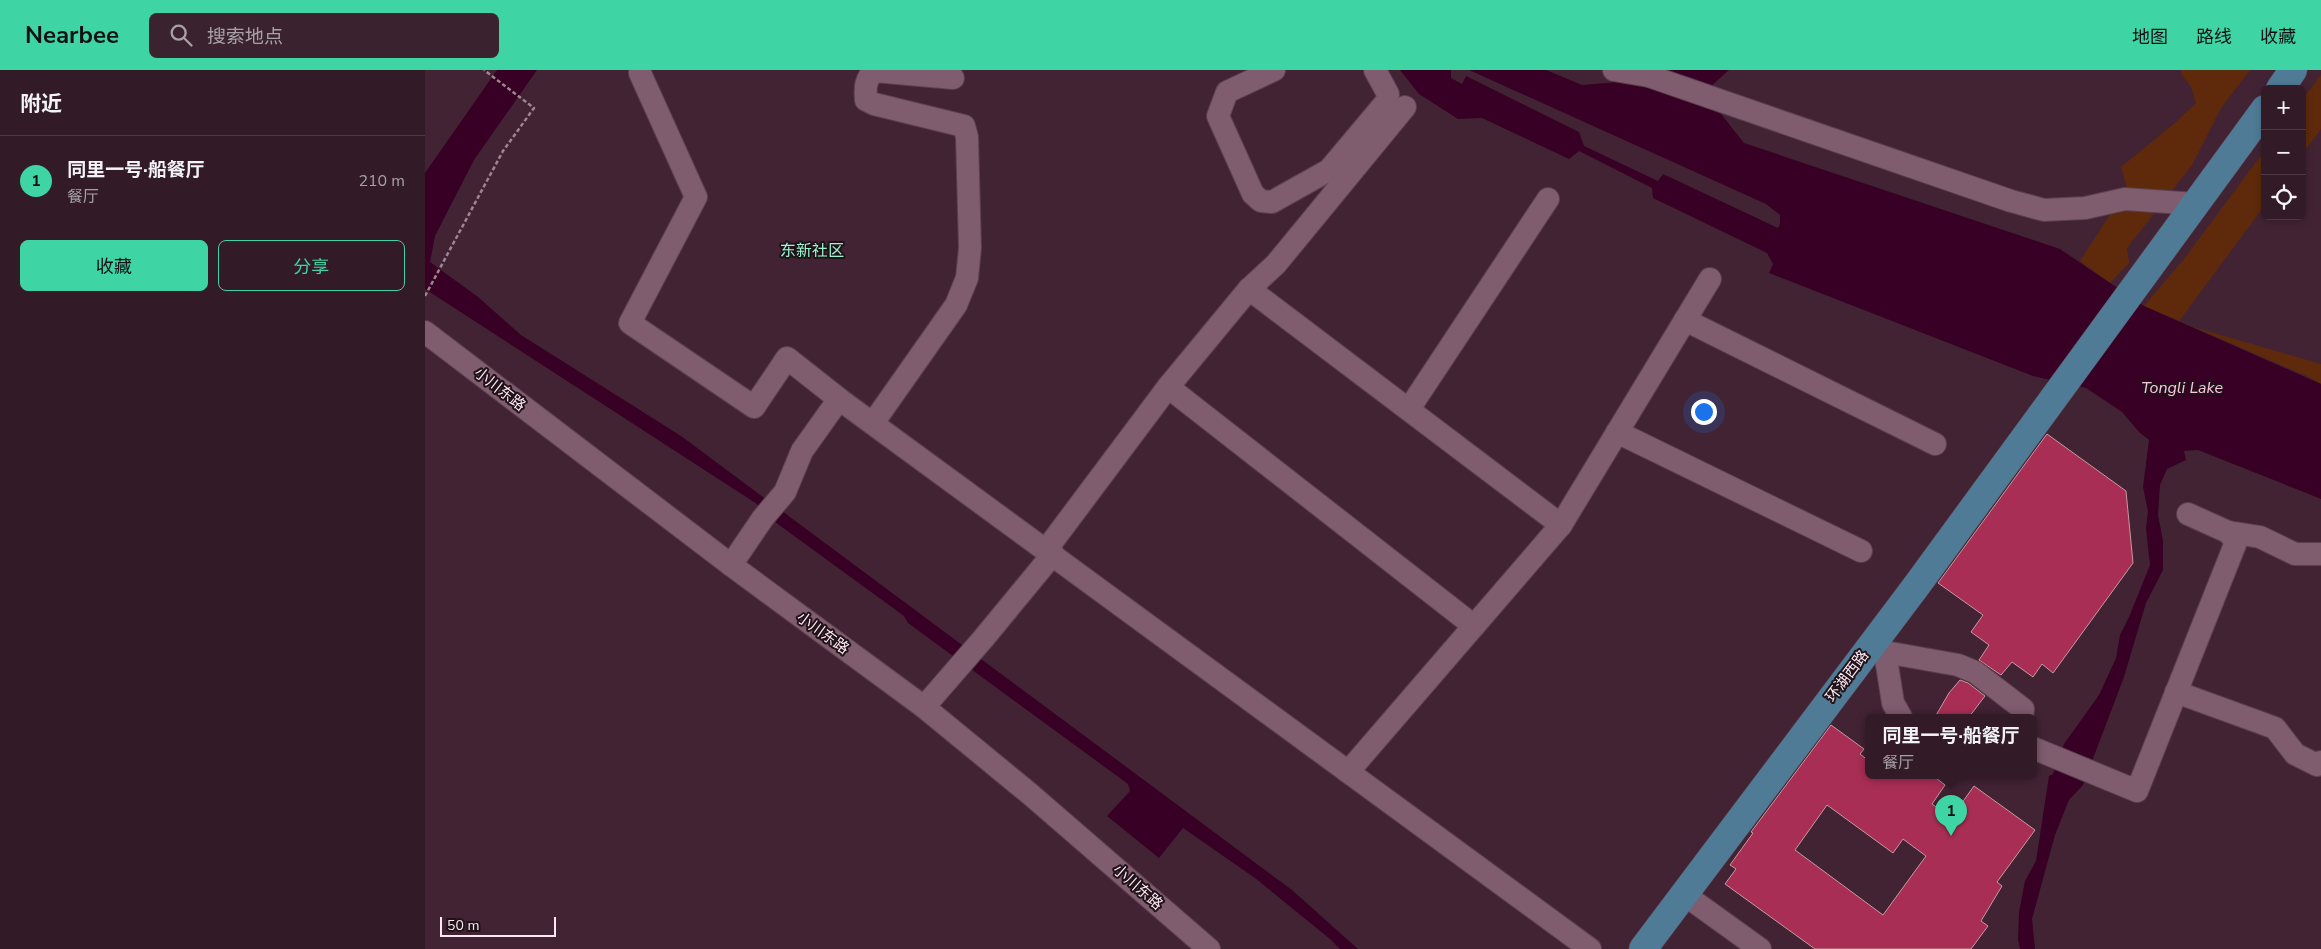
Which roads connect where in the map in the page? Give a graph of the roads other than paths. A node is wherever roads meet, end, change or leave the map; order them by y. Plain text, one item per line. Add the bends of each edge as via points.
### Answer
1 (1274, 70) edge
2 (1375, 70) edge
3 (1614, 70) edge
4 (2293, 70) edge
5 (640, 73) dead end
6 (953, 78) dead end
7 (2283, 85) edge
8 (1405, 107) dead end
9 (2261, 115) edge
10 (1336, 176) junction
11 (1548, 199) dead end
12 (2196, 204) junction
13 (1711, 279) dead end
14 (1249, 289) junction
15 (1685, 320) junction
16 (425, 332) edge
17 (1168, 388) junction
18 (839, 399) junction
19 (1409, 409) junction
20 (873, 423) junction
21 (1617, 432) junction
22 (1935, 444) dead end
23 (2189, 514) dead end
24 (1561, 525) junction
25 (2228, 532) junction
26 (1861, 551) dead end
27 (1049, 552) junction
28 (2321, 554) edge
29 (731, 565) junction
30 (1474, 626) junction
31 (1879, 647) junction
32 (2176, 692) junction
33 (924, 707) junction
34 (1899, 714) edge
35 (2022, 714) edge
36 (2037, 749) edge
37 (2321, 762) edge
38 (1348, 772) junction
39 (1685, 895) junction
40 (1209, 949) edge
41 (1590, 949) edge
42 (1643, 949) edge
43 (1760, 949) edge

1 - 10 street via 1227,92 1218,116 1253,194 1261,202 1272,202
2 - 10 street via 1388,94 1387,101
3 - 12 street via 1649,76 2044,210 2085,208 2125,199
4 - 7 main road
5 - 18 street via 696,197 630,323 755,407 787,358
6 - 20 street via 875,71 869,75 865,88 866,100 964,126 970,248 967,278 956,305
8 - 10 street
9 - 12 main road, 环湖西路
10 - 14 street via 1276,264
11 - 19 street
12 - 31 main road, 环湖西路 via 2049,402
13 - 15 street
14 - 17 street
14 - 19 street
15 - 21 street
15 - 22 street
16 - 29 street, 小川东路
17 - 27 street
17 - 30 street
18 - 20 street
18 - 29 street via 802,451 785,492
19 - 24 street
20 - 27 street
21 - 24 street
21 - 26 street
23 - 25 street
24 - 30 street
25 - 28 street via 2260,537 2295,554
25 - 32 street via 2236,542
27 - 33 street via 983,639
27 - 38 street
29 - 33 street, 小川东路
30 - 38 street
31 - 34 street via 1893,703
31 - 35 street via 1975,672 2023,709
31 - 39 main road, 环湖西路
32 - 36 street via 2137,791
32 - 37 street via 2275,728 2295,754 2317,765
33 - 40 street, 小川东路
38 - 41 street
39 - 42 main road, 环湖西路
39 - 43 street

